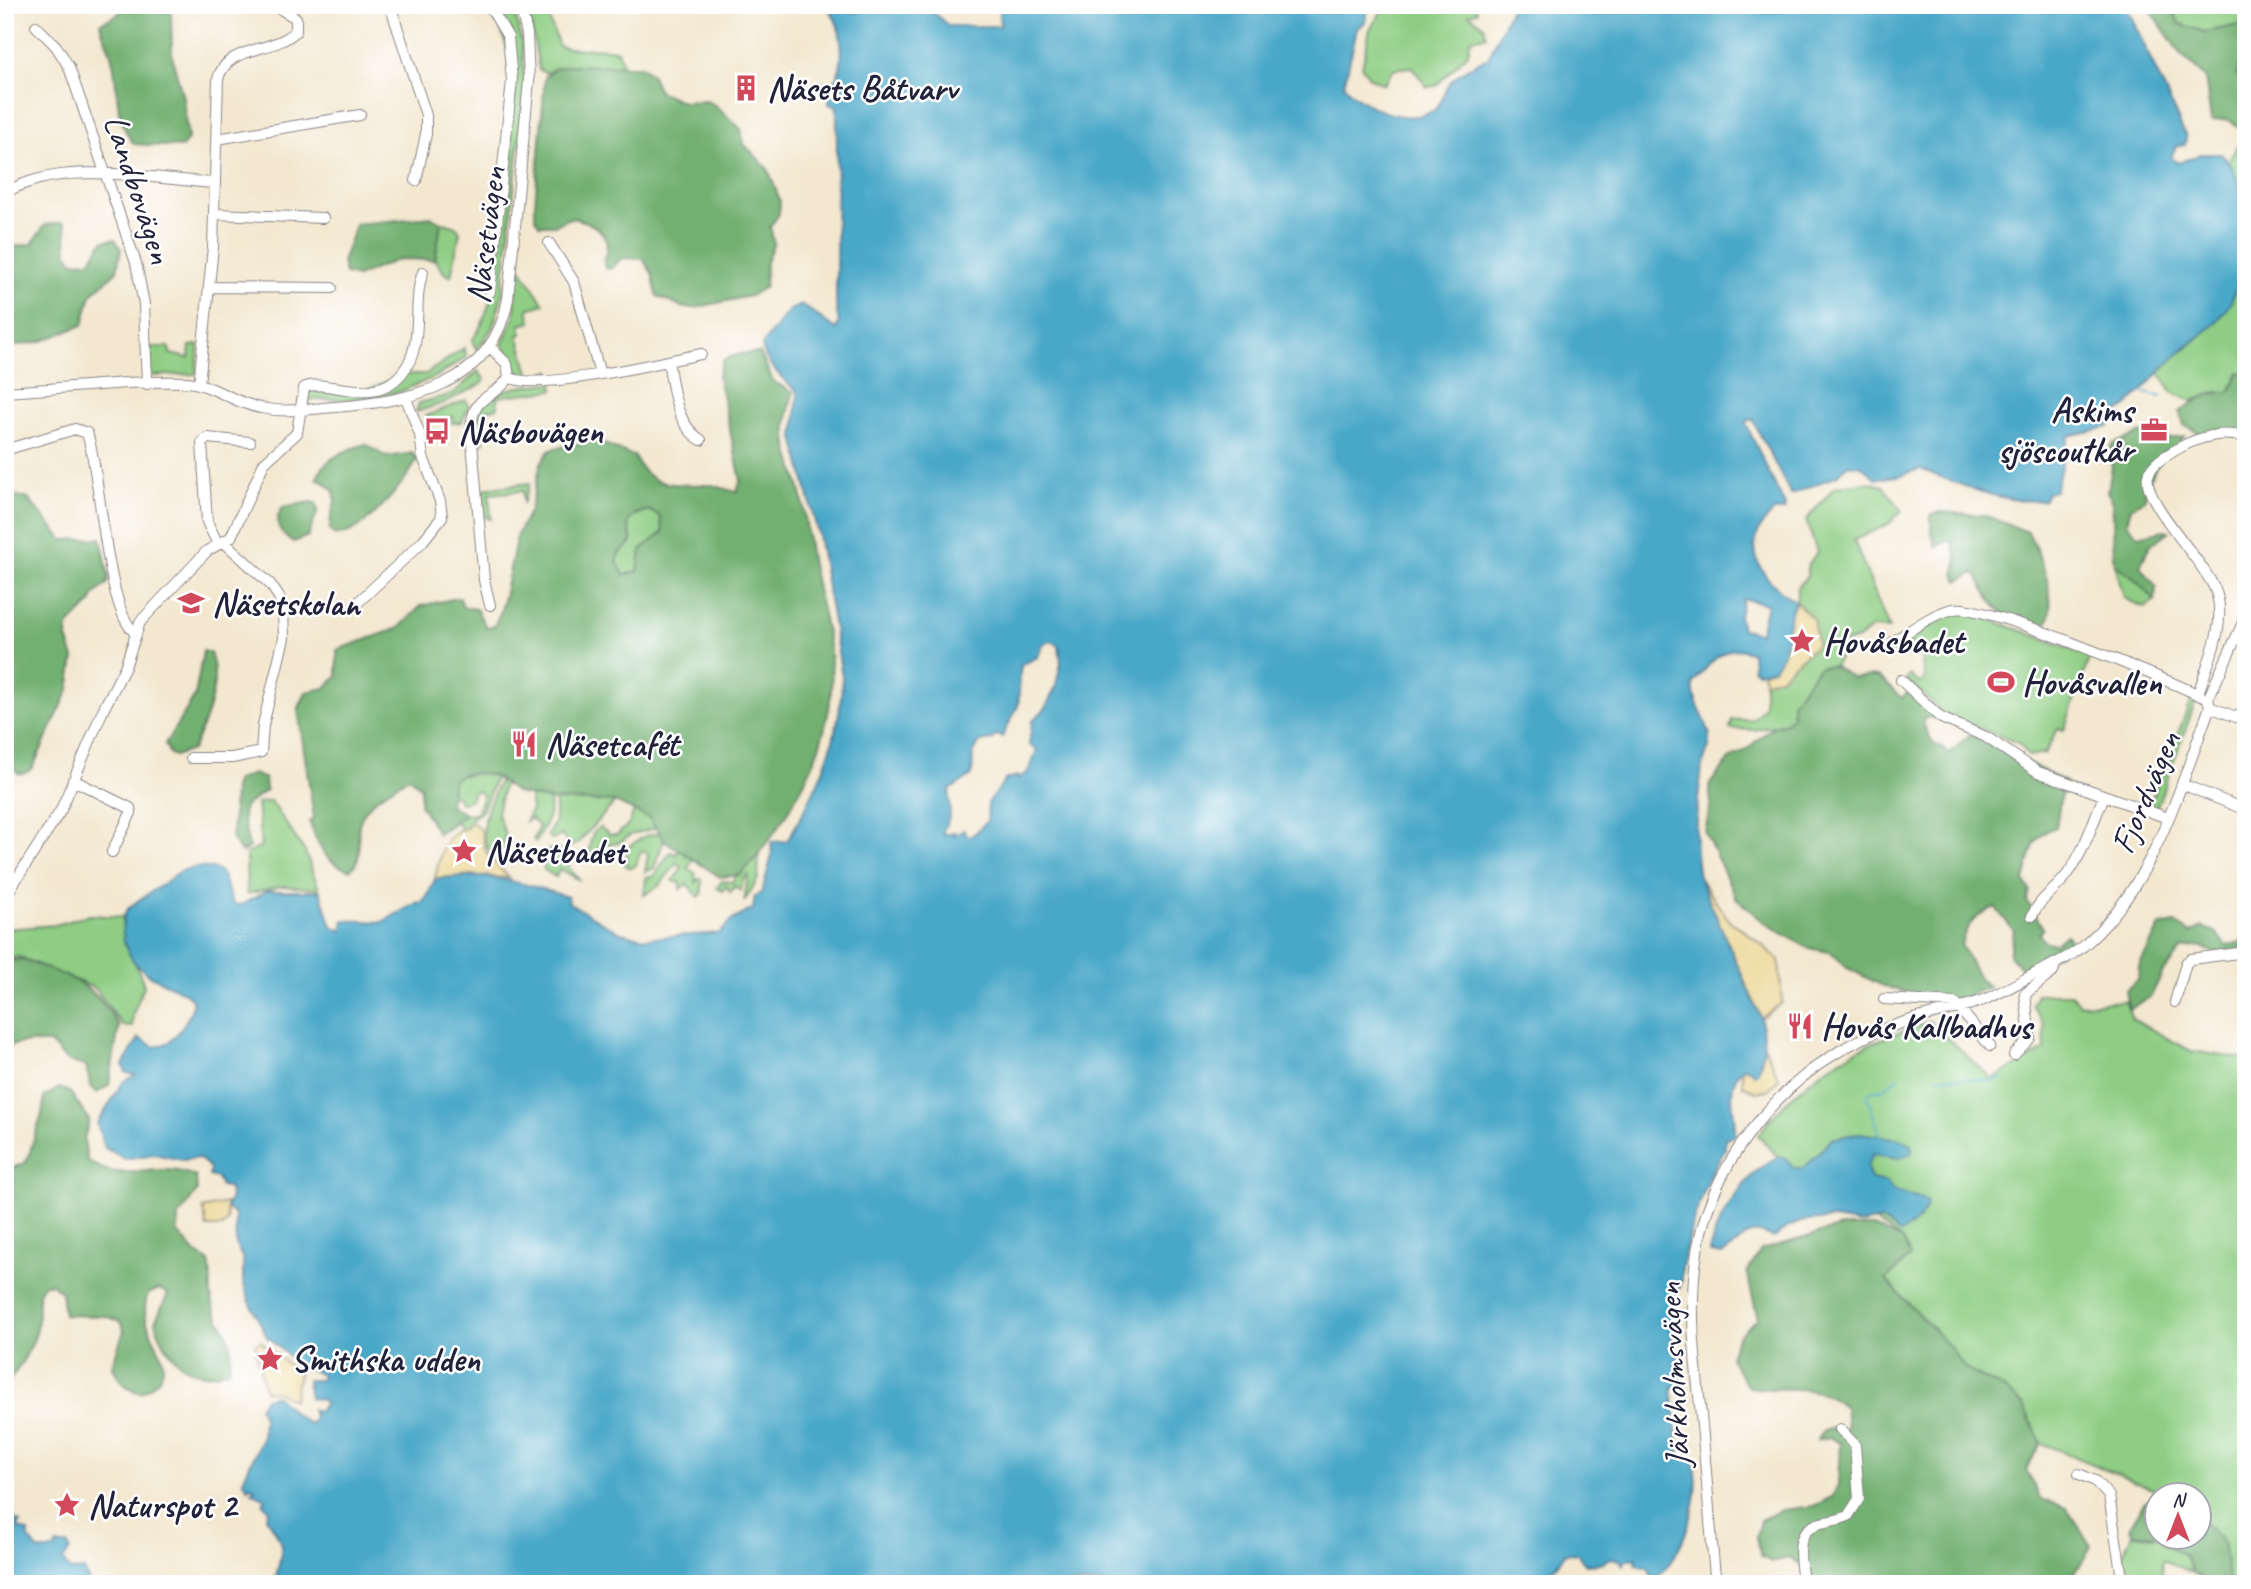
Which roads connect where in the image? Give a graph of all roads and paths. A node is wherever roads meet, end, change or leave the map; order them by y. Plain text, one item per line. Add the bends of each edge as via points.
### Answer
1 (273, 5) edge
2 (390, 5) edge
3 (489, 5) edge
4 (520, 5) edge
5 (36, 26) dead end
6 (360, 114) dead end
7 (217, 139) junction
8 (107, 175) junction
9 (416, 181) dead end
10 (215, 184) junction
11 (7, 189) edge
12 (215, 214) junction
13 (323, 218) dead end
14 (549, 243) dead end
15 (423, 272) dead end
16 (209, 287) junction
17 (332, 288) dead end
18 (489, 292) dead end
19 (491, 347) junction
20 (701, 354) dead end
21 (668, 360) junction
22 (600, 374) junction
23 (509, 377) junction
24 (147, 384) junction
25 (199, 384) junction
26 (5, 392) edge
27 (406, 398) junction
28 (300, 410) junction
29 (2246, 438) edge
30 (701, 440) dead end
31 (250, 442) dead end
32 (5, 450) edge
33 (221, 543) junction
34 (490, 605) dead end
35 (351, 609) dead end
36 (2246, 616) edge
37 (136, 633) junction
38 (1893, 642) dead end
39 (1901, 680) dead end
40 (2205, 700) junction
41 (2246, 712) edge
42 (191, 758) dead end
43 (73, 780) junction
44 (2182, 784) junction
45 (2104, 796) junction
46 (2246, 810) edge
47 (2168, 818) junction
48 (112, 852) dead end
49 (5, 897) edge
50 (2032, 916) dead end
51 (2246, 952) edge
52 (2055, 965) junction
53 (1884, 999) dead end
54 (2175, 1002) dead end
55 (1960, 1006) junction
56 (1990, 1046) dead end
57 (2014, 1055) dead end
58 (1840, 1429) dead end
59 (2080, 1474) dead end
60 (1716, 1584) edge
61 (1803, 1584) edge
62 (2123, 1584) edge

1 - 7 street via 296,18 297,28 279,44 242,53 222,68 217,86
2 - 9 street via 426,115
3 - 18 street via 508,37 512,77
4 - 19 street, Näsetvägen via 527,34 529,81 506,312
5 - 8 street, Landbovägen via 66,60
6 - 7 street
7 - 10 street
8 - 10 street
8 - 11 street via 57,175
8 - 24 street, Landbovägen via 142,293
10 - 12 street
12 - 13 street
12 - 16 street
14 - 22 street via 574,282
15 - 28 street via 414,347 404,371 388,383 364,390 311,384 302,390
16 - 17 street
16 - 25 street
19 - 23 street via 507,365
19 - 27 street, Näsetvägen via 449,381
20 - 21 street
21 - 22 street
21 - 30 street via 681,416
22 - 23 street via 525,382
23 - 34 street via 480,402 471,423
24 - 25 street
24 - 26 street
25 - 28 street, Näsetvägen via 251,406
27 - 28 street, Näsetvägen
27 - 35 street via 421,435 423,457 442,517
28 - 33 street via 297,433 264,463 234,533
29 - 40 street via 2228,433 2193,441 2152,467 2148,478 2154,499 2217,596 2218,629
31 - 33 street via 210,437 202,443 207,522
32 - 37 street via 75,429 84,431 115,594 125,621
33 - 37 street via 157,603
33 - 42 street via 276,591 283,610 284,638 261,752 232,758
36 - 40 street, Fjordvägen
37 - 43 street
38 - 40 street via 1958,608 2053,636
39 - 45 street via 1941,718 1986,737 2038,772
40 - 41 street via 2236,717
40 - 44 street, Fjordvägen
43 - 48 street via 130,808
43 - 49 street via 48,833
44 - 46 street
44 - 47 street, Fjordvägen
45 - 47 street
45 - 50 street via 2075,862 2058,886 2039,900
47 - 52 street, Fjordvägen via 2149,862 2119,906 2090,941
51 - 54 street via 2191,959
52 - 55 street, Fjordvägen
52 - 57 street, Fjordvägen via 2024,999 2030,1038
53 - 55 street, Fjordvägen
55 - 56 street
55 - 60 street, Järkholmsvägen via 1874,1034 1818,1065 1753,1129 1716,1193 1696,1257 1692,1311
58 - 61 street via 1855,1446 1859,1499 1848,1516 1813,1526 1805,1535 1799,1556
59 - 62 street via 2109,1496

